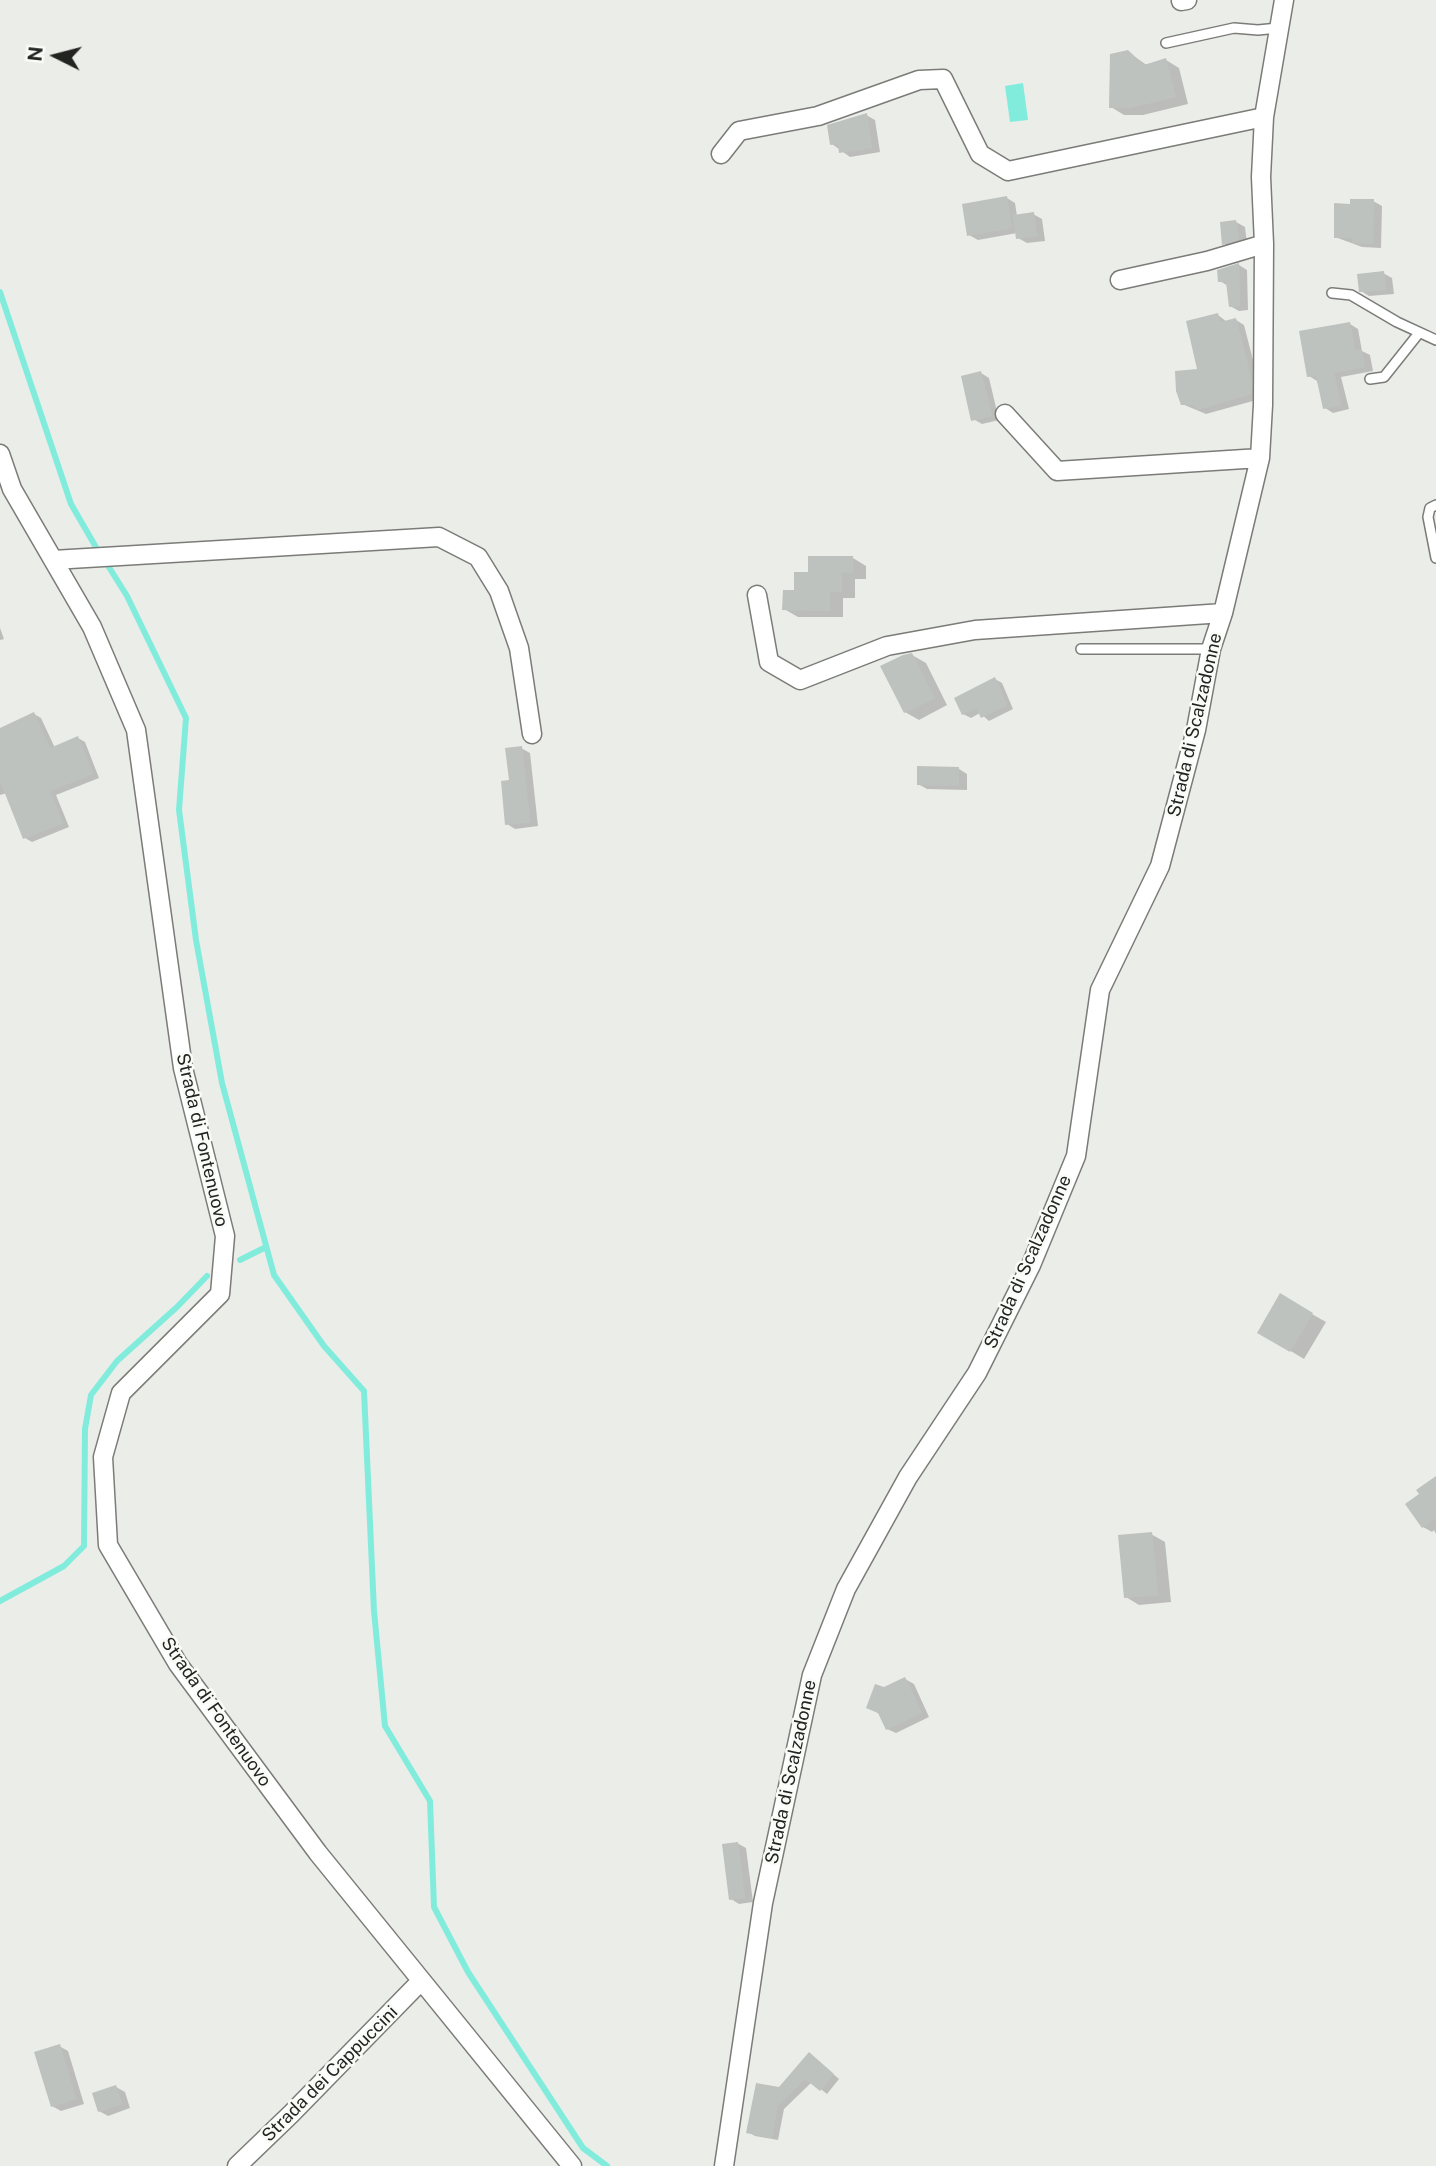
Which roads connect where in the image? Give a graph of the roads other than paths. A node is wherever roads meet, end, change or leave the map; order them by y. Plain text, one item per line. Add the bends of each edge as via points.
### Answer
1 (1284, 0) edge
2 (1278, 28) junction
3 (1166, 43) dead end
4 (1264, 117) junction
5 (721, 154) dead end
6 (1264, 244) junction
7 (1120, 280) dead end
8 (1332, 293) dead end
9 (1419, 333) junction
10 (1436, 340) edge
11 (1370, 379) dead end
12 (1005, 414) dead end
13 (0, 454) edge
14 (1260, 458) junction
15 (1436, 505) edge
16 (1436, 558) edge
17 (53, 560) junction
18 (757, 595) dead end
19 (1223, 613) junction
20 (1082, 649) dead end
21 (1212, 649) junction
22 (532, 734) dead end
23 (421, 1981) junction
24 (237, 2166) edge
25 (572, 2166) edge
26 (724, 2166) edge

1 - 2 street, Strada di Scalzadonne
2 - 3 lane via 1234,27
2 - 4 street, Strada di Scalzadonne
4 - 5 street via 1008,171 980,154 943,79 919,80 818,116 739,131
4 - 6 street, Strada di Scalzadonne
6 - 7 street
6 - 14 street, Strada di Scalzadonne
8 - 9 lane via 1351,295
9 - 10 lane
9 - 11 lane via 1384,377
12 - 14 street via 1057,471
13 - 17 street, Strada di Fontenuovo via 12,489
14 - 19 street, Strada di Scalzadonne
15 - 16 lane via 1428,517
17 - 22 street via 439,537 478,557 499,590 519,648
17 - 23 street, Strada di Fontenuovo via 92,627 136,730 183,1068 225,1236 220,1294 121,1393 103,1457 108,1545 178,1664 318,1853
18 - 19 street via 769,662 800,680 887,646 975,630
19 - 21 street, Strada di Scalzadonne
20 - 21 lane
21 - 26 street, Strada di Scalzadonne via 1160,866 1100,990 1076,1156 1031,1265 977,1373 889,1511 846,1590 812,1675 763,1903
23 - 24 street, Strada dei Cappuccini
23 - 25 street, Strada di Fontenuovo

